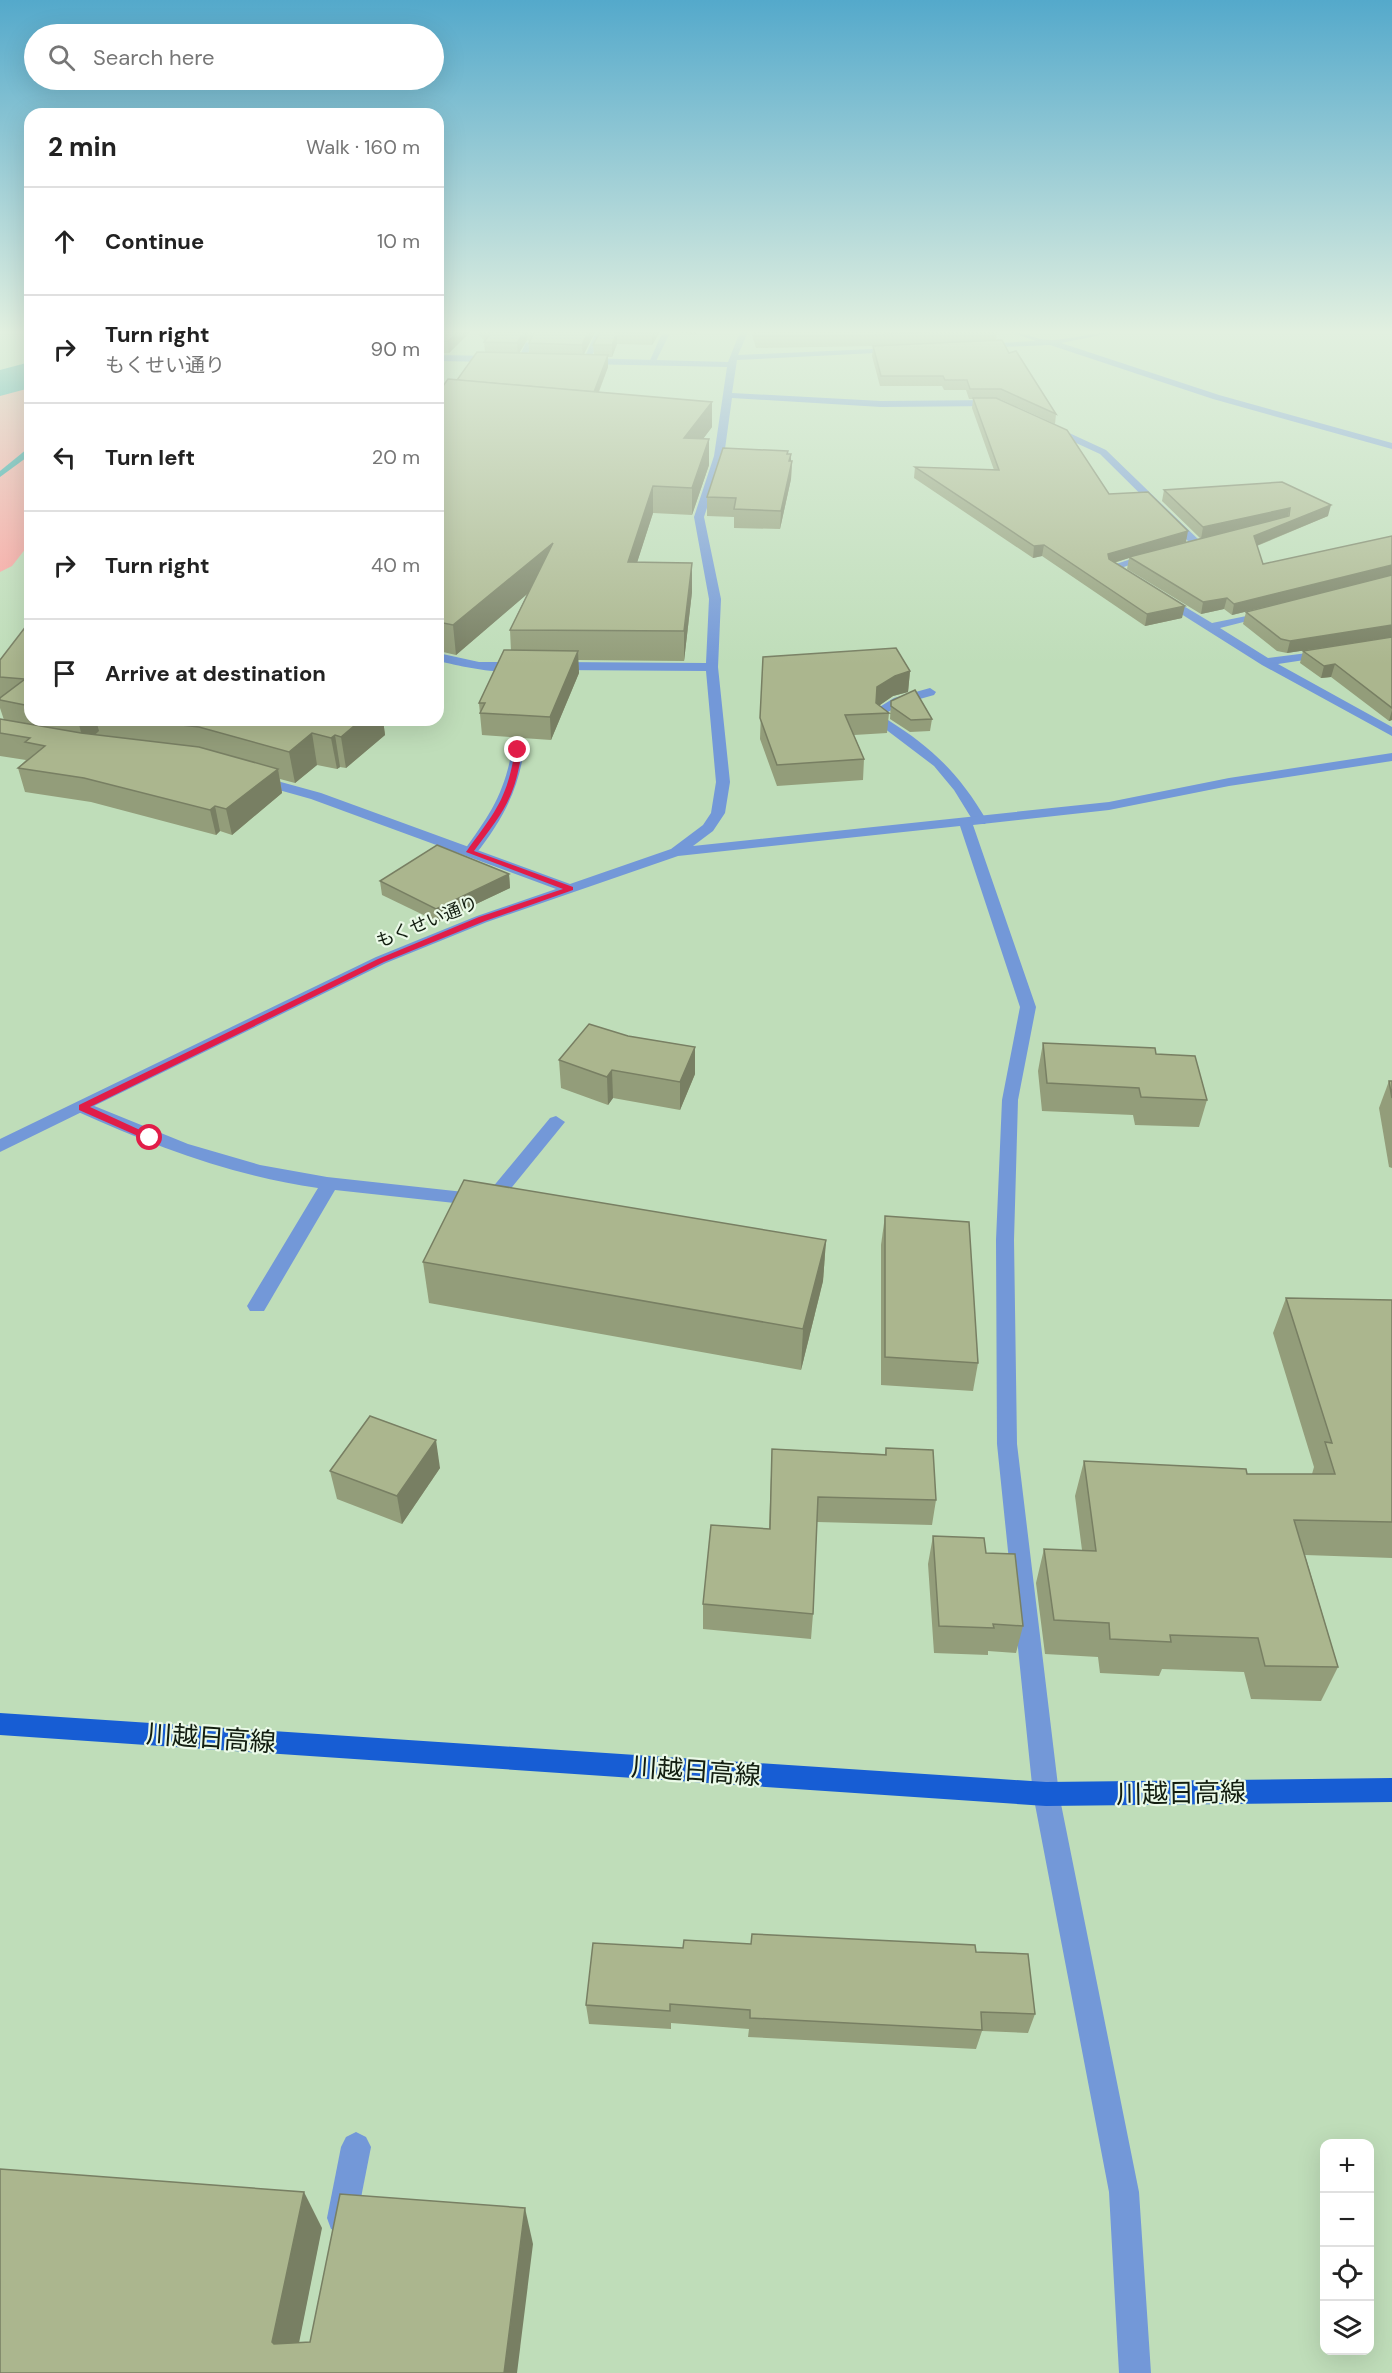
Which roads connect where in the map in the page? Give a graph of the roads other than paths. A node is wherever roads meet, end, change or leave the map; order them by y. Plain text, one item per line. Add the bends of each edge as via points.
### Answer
1 (719, 443) edge
2 (1083, 443) edge
3 (1196, 543) edge
4 (1164, 552) edge
5 (1279, 610) edge
6 (1211, 627) junction
7 (1335, 651) edge
8 (444, 658) edge
9 (1266, 662) junction
10 (712, 667) junction
11 (930, 692) dead end
12 (1392, 732) edge
13 (518, 750) dead end
14 (1392, 757) edge
15 (250, 778) edge
16 (973, 822) junction
17 (470, 852) junction
18 (676, 852) junction
19 (571, 889) junction
20 (82, 1107) junction
21 (556, 1122) dead end
22 (0, 1146) edge
23 (331, 1182) junction
24 (257, 1306) dead end
25 (0, 1724) edge
26 (1392, 1791) edge
27 (1046, 1794) junction
28 (356, 2146) dead end
29 (336, 2248) edge
30 (1135, 2373) edge

1 - 10 street, もくせい通り via 719,456 699,517 715,599
2 - 3 street via 1103,452
4 - 6 street via 1112,567
5 - 6 street
6 - 9 street
7 - 9 street
8 - 10 street via 479,666
9 - 12 street
10 - 18 street, もくせい通り via 723,782 718,813 708,828
11 - 16 street via 897,701 882,711 882,722 928,751 960,785
13 - 17 street via 514,782 501,811
14 - 16 street via 1229,782 1109,806
15 - 17 street via 316,796
16 - 18 street
16 - 27 street via 1028,1007 1011,1100 1005,1240 1006,1444
17 - 19 street
18 - 19 street, もくせい通り
19 - 20 street, もくせい通り via 482,919 381,960
20 - 22 street, もくせい通り
20 - 23 street via 150,1138 222,1161 286,1177
21 - 23 street via 498,1193 473,1199
23 - 24 street
25 - 27 main road, 川越日高線
26 - 27 main road, 川越日高線
27 - 30 street via 1124,2192
28 - 29 street

